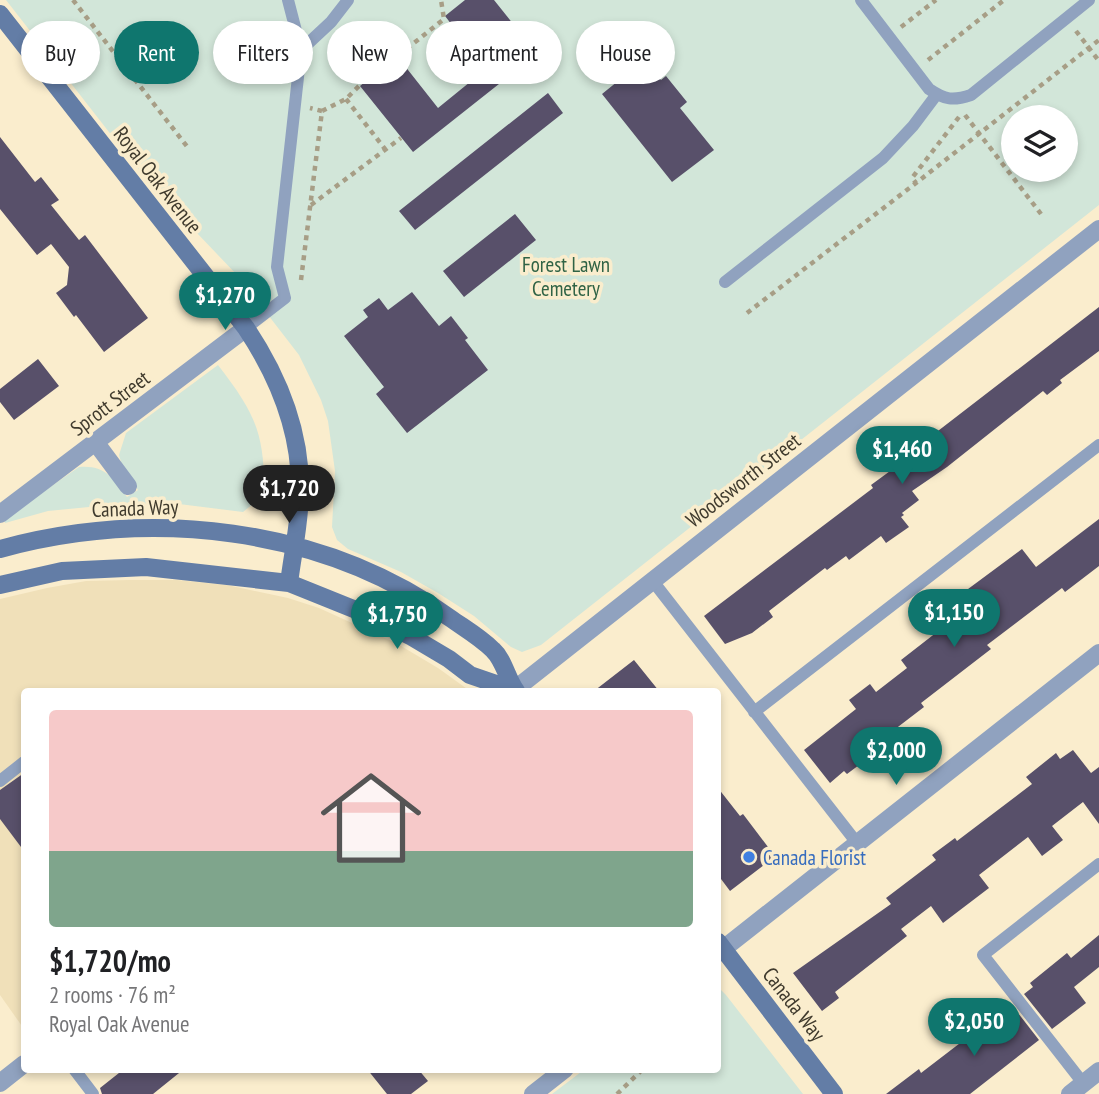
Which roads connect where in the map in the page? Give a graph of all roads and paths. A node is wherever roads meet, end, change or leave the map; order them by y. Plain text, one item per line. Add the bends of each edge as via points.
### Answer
1 (73, 0) edge
2 (288, 0) edge
3 (348, 0) edge
4 (441, 0) edge
5 (861, 0) edge
6 (936, 0) edge
7 (1004, 0) edge
8 (1089, 0) edge
9 (0, 14) edge
10 (293, 21) edge
11 (1076, 31) dead end
12 (889, 36) junction
13 (313, 39) edge
14 (1099, 40) edge
15 (1089, 48) junction
16 (1099, 61) edge
17 (915, 70) junction
18 (298, 84) edge
19 (937, 94) junction
20 (346, 99) junction
21 (296, 104) junction
22 (322, 111) junction
23 (962, 112) dead end
24 (967, 117) dead end
25 (979, 134) junction
26 (401, 138) dead end
27 (188, 149) dead end
28 (385, 149) junction
29 (916, 183) junction
30 (310, 206) junction
31 (1041, 214) dead end
32 (1099, 229) edge
33 (725, 282) dead end
34 (299, 292) dead end
35 (747, 313) dead end
36 (246, 328) junction
37 (96, 443) junction
38 (1099, 444) edge
39 (128, 486) dead end
40 (0, 514) edge
41 (295, 545) junction
42 (0, 549) edge
43 (652, 580) junction
44 (289, 583) junction
45 (0, 585) edge
46 (1099, 653) edge
47 (509, 688) edge
48 (514, 688) edge
49 (517, 688) edge
50 (754, 712) junction
51 (21, 764) edge
52 (0, 781) edge
53 (857, 843) junction
54 (1099, 864) edge
55 (721, 946) edge
56 (721, 951) edge
57 (21, 1066) edge
58 (1099, 1071) edge
59 (77, 1073) edge
60 (560, 1073) edge
61 (639, 1073) edge
62 (0, 1083) edge
63 (1076, 1089) edge
64 (93, 1094) edge
65 (533, 1094) edge
66 (617, 1094) edge
67 (834, 1094) edge

1 - 27 path
2 - 10 lane
3 - 13 lane
4 - 20 path via 444,19 405,51 392,58 357,54 360,82
5 - 12 lane
6 - 12 path
7 - 17 path
8 - 19 lane via 971,95 955,100
9 - 36 main road, Royal Oak Avenue
11 - 15 path
12 - 17 lane
14 - 15 path
15 - 16 path
15 - 25 path
17 - 19 lane
18 - 21 lane
19 - 33 lane via 883,158
20 - 22 path
20 - 28 path
21 - 22 path
21 - 36 lane via 277,267 285,298
22 - 30 path
23 - 29 path via 912,178
24 - 25 path
25 - 29 path
25 - 31 path
26 - 28 path
28 - 30 path
29 - 35 path
30 - 34 path
32 - 43 street, Woodsworth Street
36 - 37 street, Sprott Street
36 - 41 main road, Royal Oak Avenue via 287,406 300,488
37 - 39 street
37 - 40 street, Sprott Street
38 - 50 lane
41 - 42 main road, Canada Way via 191,528 104,529
41 - 44 main road, Royal Oak Avenue
41 - 48 main road, Canada Way via 344,561 437,608 495,651
43 - 49 street, Woodsworth Street
43 - 50 lane
44 - 45 main road via 146,567 62,571
44 - 47 main road via 389,625 470,675
46 - 53 street
50 - 53 lane
51 - 52 lane
53 - 55 street
54 - 63 lane via 983,955
56 - 67 main road, Canada Way
57 - 62 street
58 - 63 street
59 - 64 lane
60 - 65 street
61 - 66 path

